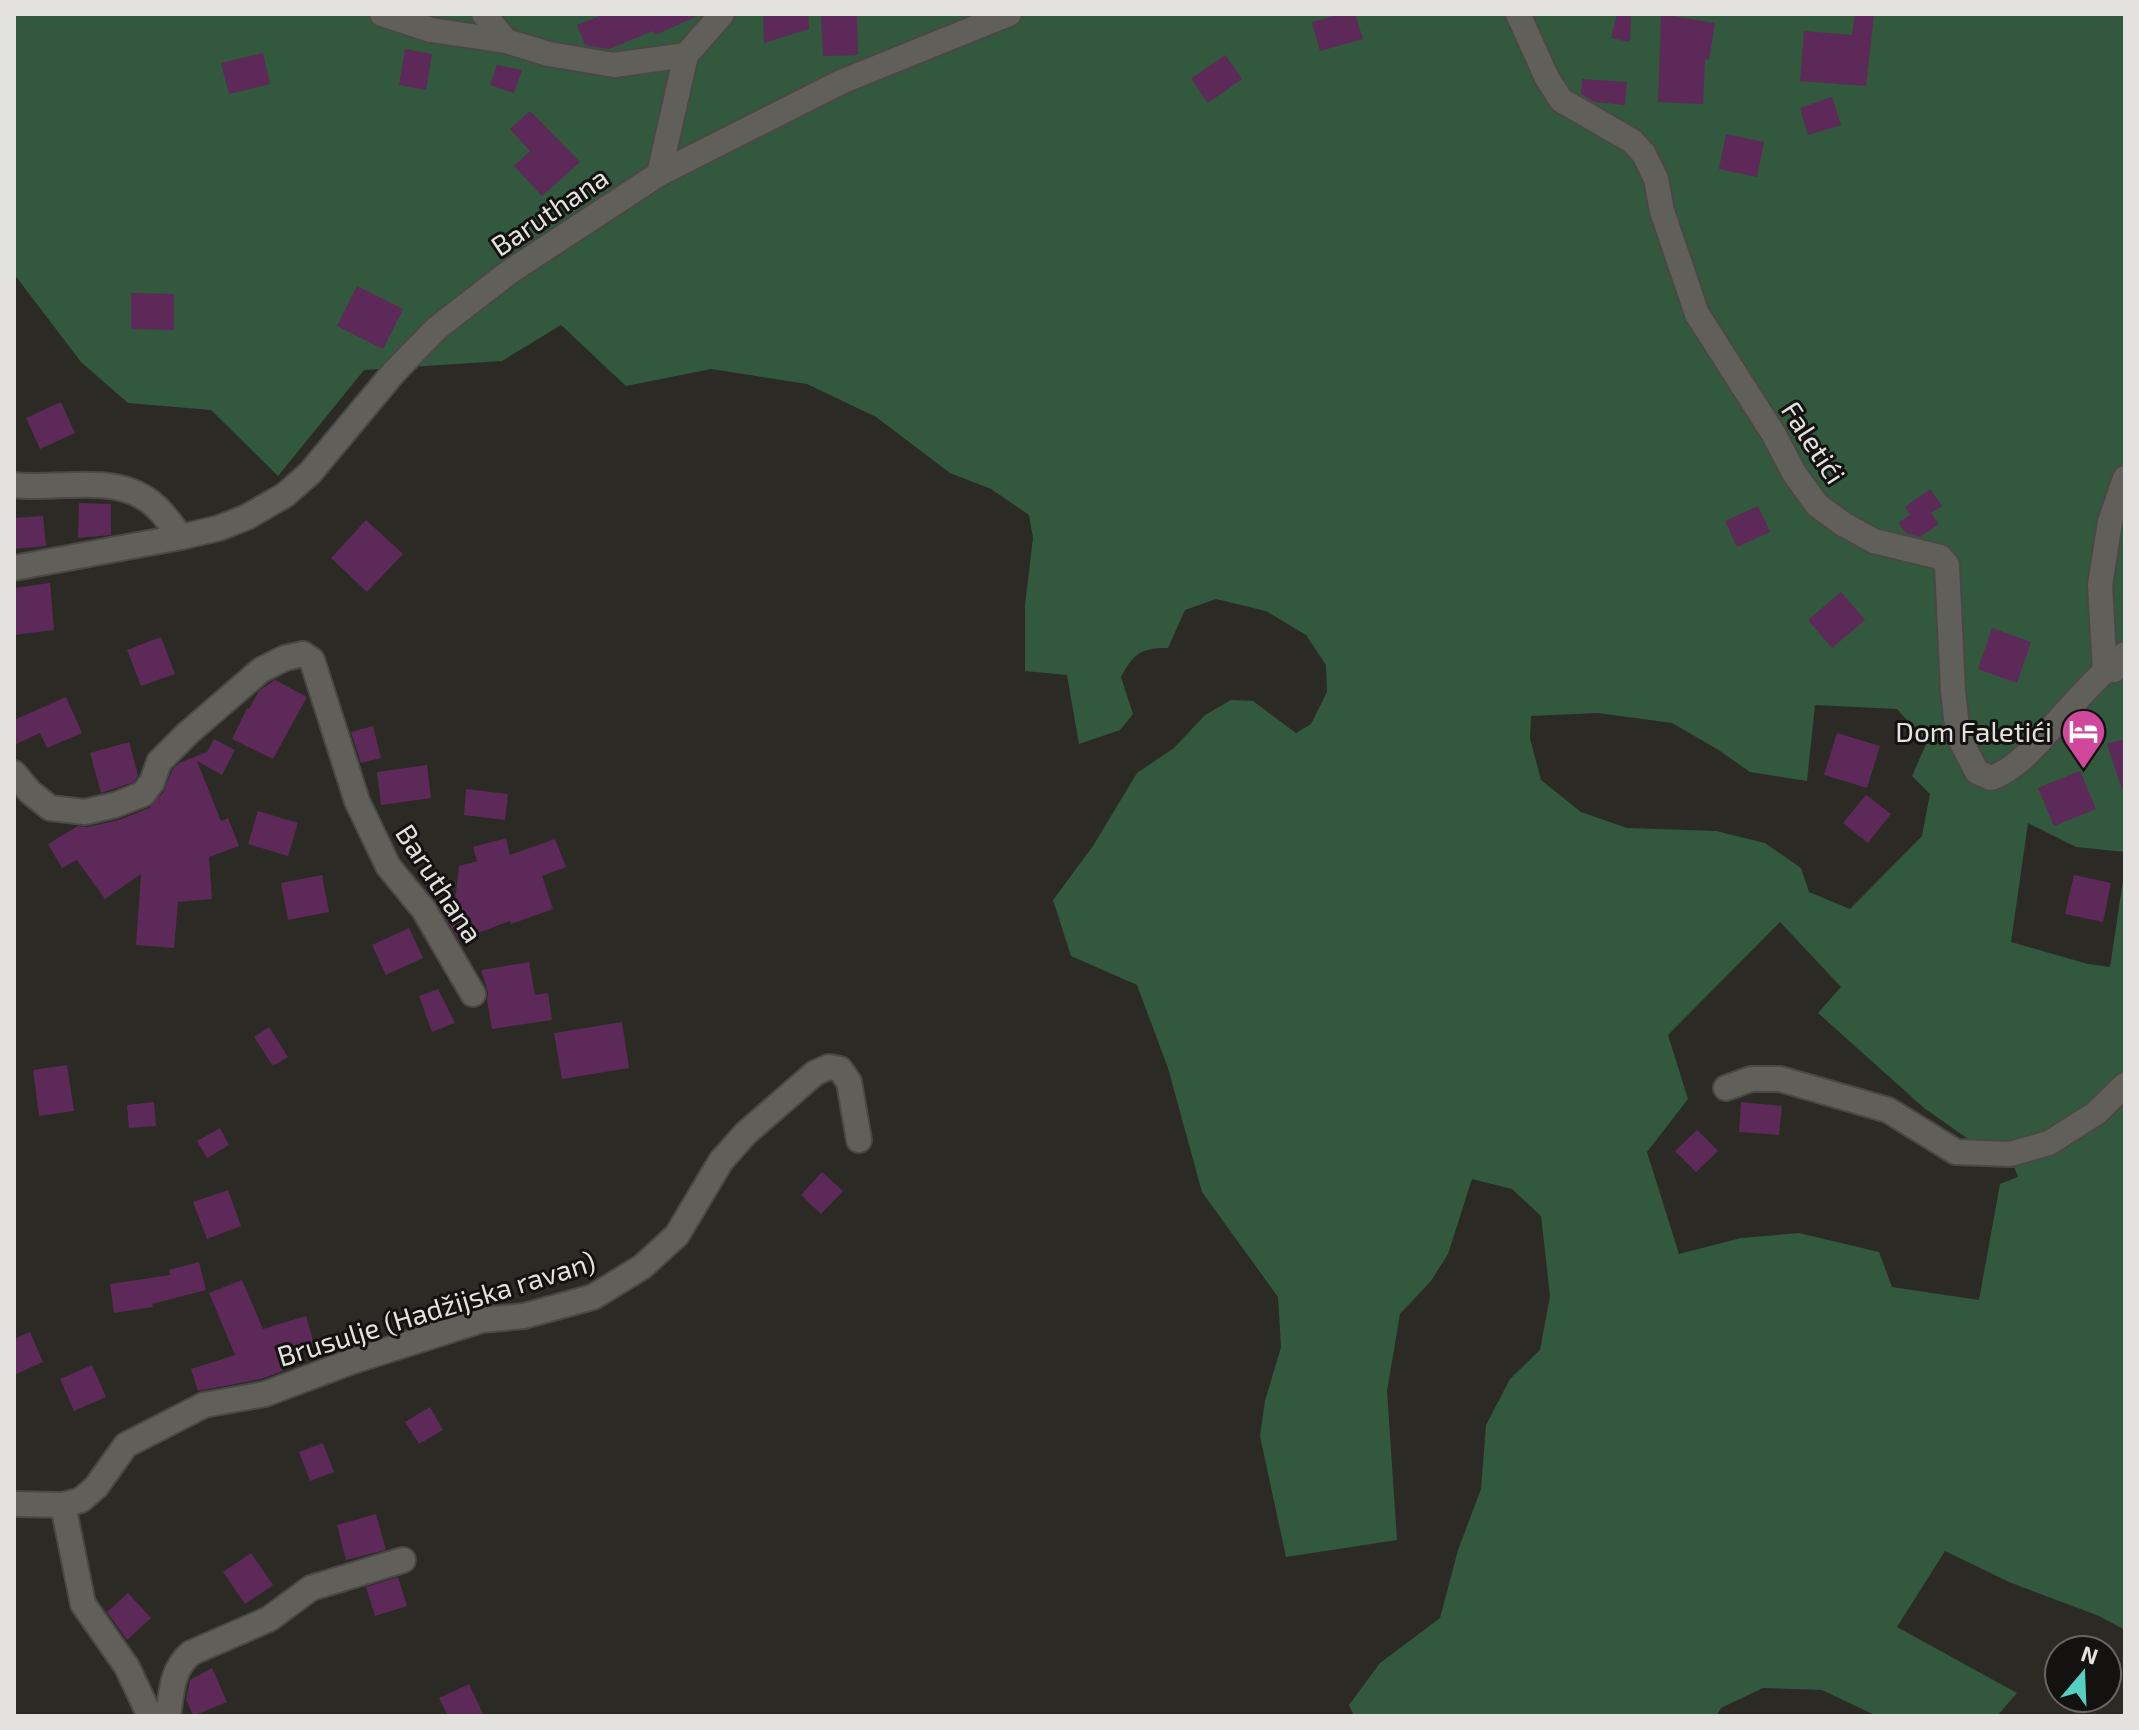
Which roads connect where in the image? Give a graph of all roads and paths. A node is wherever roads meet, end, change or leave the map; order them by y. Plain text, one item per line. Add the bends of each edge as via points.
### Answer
1 (382, 14) edge
2 (484, 14) edge
3 (722, 14) edge
4 (1009, 14) edge
5 (1518, 14) edge
6 (506, 41) junction
7 (686, 55) junction
8 (659, 174) junction
9 (2125, 478) edge
10 (14, 485) edge
11 (181, 537) junction
12 (14, 568) edge
13 (2125, 654) edge
14 (2115, 670) edge
15 (14, 773) edge
16 (473, 994) dead end
17 (2125, 1085) edge
18 (1726, 1088) dead end
19 (859, 1140) dead end
20 (14, 1504) edge
21 (63, 1505) junction
22 (403, 1560) dead end
23 (150, 1716) edge
24 (168, 1716) edge

1 - 6 street via 431,30
2 - 6 street
3 - 7 street
4 - 8 street, Baruthana via 841,82
5 - 14 street, Faletići via 1561,100 1632,141 1644,154 1697,314 1817,505 1874,541 1940,557 1947,565 1958,735 1977,772 1991,778 2002,775
6 - 7 street via 614,65
7 - 8 street
8 - 11 street, Baruthana via 508,273 437,328 285,495 247,517
9 - 14 street via 2110,522 2100,585
10 - 11 street via 126,491 143,497
11 - 12 street, Baruthana
13 - 14 street, Faletići
15 - 16 street, Baruthana via 50,808 85,812 143,794 159,762 188,733 261,670 303,654 312,660 357,801 388,866 424,910
17 - 18 street via 2096,1113 2049,1143 2010,1154 1956,1152 1888,1110 1780,1079 1751,1079
19 - 21 street, Brusulje (Hadžijska ravan) via 849,1082 840,1069 815,1073 721,1161 677,1235 642,1267 593,1297 524,1316 468,1324 265,1394 204,1405 126,1445 96,1487 81,1500
20 - 21 street
21 - 23 street via 83,1604 127,1667
22 - 24 street via 311,1588 269,1619 191,1653 173,1677

